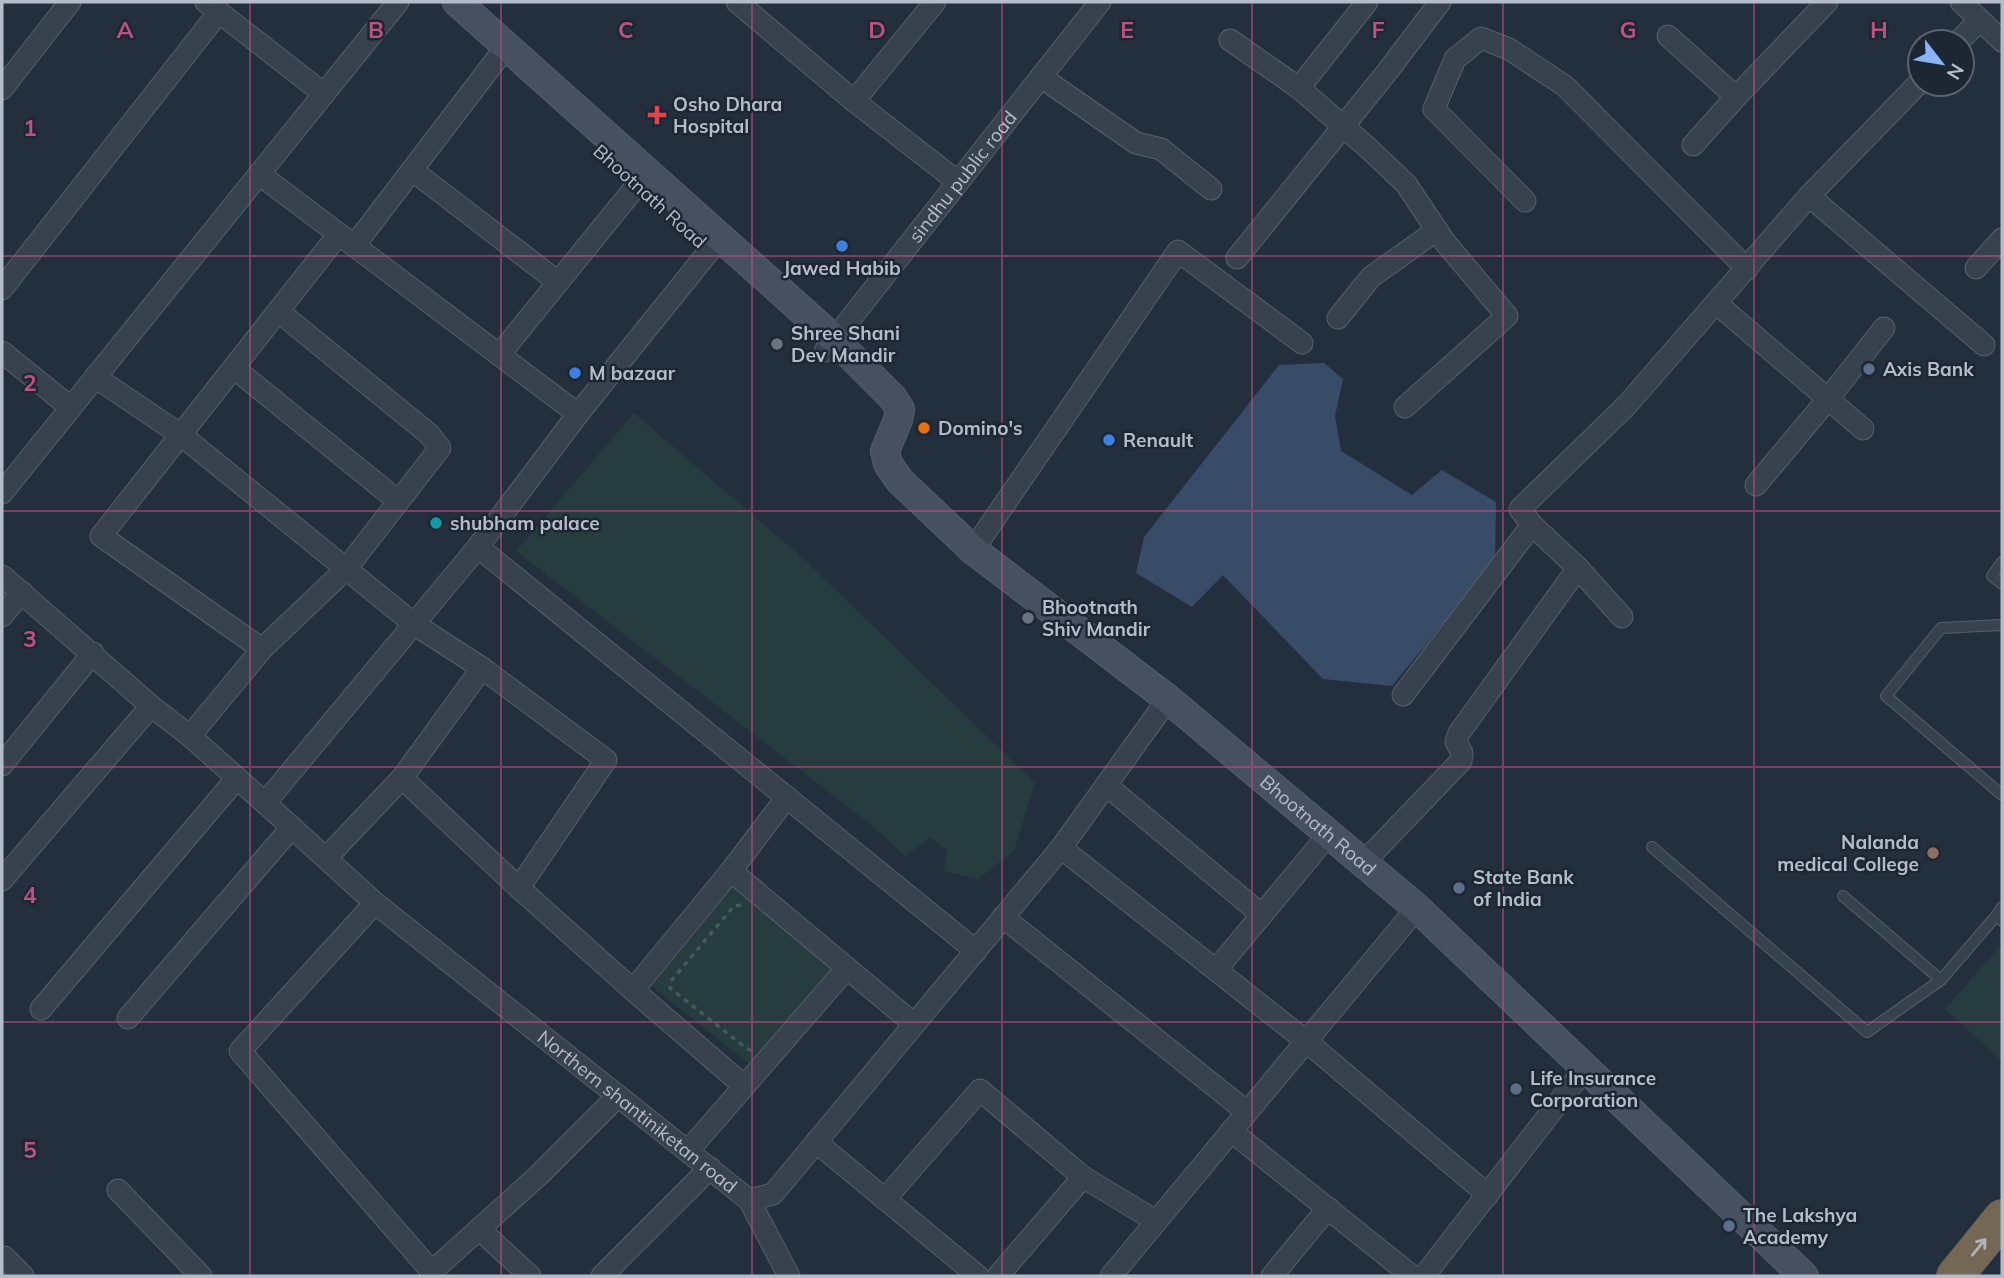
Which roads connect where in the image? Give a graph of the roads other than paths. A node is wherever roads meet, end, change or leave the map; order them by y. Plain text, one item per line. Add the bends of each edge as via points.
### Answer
1 (70, 2) edge
2 (398, 2) edge
3 (436, 2) edge
4 (457, 2) edge
5 (737, 2) edge
6 (935, 2) edge
7 (1100, 2) edge
8 (1367, 2) edge
9 (1440, 2) edge
10 (1827, 2) edge
11 (1964, 3) edge
12 (212, 7) edge
13 (1980, 20) junction
14 (1972, 28) edge
15 (1668, 36) dead end
16 (1230, 40) dead end
17 (2002, 41) edge
18 (499, 56) junction
19 (1041, 76) junction
20 (1299, 88) junction
21 (2, 89) edge
22 (324, 94) junction
23 (1906, 96) edge
24 (1736, 97) junction
25 (854, 101) junction
26 (1342, 127) junction
27 (1693, 145) dead end
28 (412, 170) junction
29 (259, 174) junction
30 (958, 182) junction
31 (637, 185) junction
32 (1211, 189) dead end
33 (1809, 196) junction
34 (1525, 201) dead end
35 (1437, 230) junction
36 (2002, 239) edge
37 (346, 241) junction
38 (717, 246) junction
39 (1237, 258) dead end
40 (1976, 268) dead end
41 (1746, 269) junction
42 (558, 282) junction
43 (2, 289) edge
44 (1716, 303) junction
45 (278, 311) junction
46 (1338, 318) dead end
47 (1884, 328) dead end
48 (1302, 343) dead end
49 (829, 345) junction
50 (1984, 345) dead end
51 (2, 352) edge
52 (499, 355) junction
53 (234, 368) junction
54 (95, 377) junction
55 (1829, 399) junction
56 (71, 407) junction
57 (1405, 407) dead end
58 (578, 414) junction
59 (1863, 429) dead end
60 (180, 435) junction
61 (1756, 485) dead end
62 (2, 493) edge
63 (398, 501) junction
64 (1532, 525) junction
65 (478, 547) junction
66 (973, 550) junction
67 (2002, 562) edge
68 (1578, 568) junction
69 (346, 569) junction
70 (2, 576) edge
71 (2002, 584) edge
72 (22, 592) junction
73 (2, 616) edge
74 (1622, 617) dead end
75 (414, 624) junction
76 (2002, 625) edge
77 (262, 649) junction
78 (93, 653) junction
79 (482, 668) junction
80 (1403, 695) dead end
81 (1168, 699) junction
82 (151, 706) junction
83 (190, 736) junction
84 (2, 765) edge
85 (237, 778) junction
86 (402, 778) junction
87 (1106, 785) junction
88 (2002, 795) edge
89 (787, 797) junction
90 (265, 803) junction
91 (292, 827) junction
92 (1329, 834) junction
93 (1652, 847) dead end
94 (1061, 848) junction
95 (326, 858) junction
96 (1364, 862) junction
97 (731, 870) junction
98 (2, 880) edge
99 (519, 888) junction
100 (1843, 896) dead end
101 (375, 903) junction
102 (1417, 908) junction
103 (1262, 915) junction
104 (2000, 915) edge
105 (1003, 918) junction
106 (976, 951) junction
107 (847, 968) junction
108 (1216, 970) junction
109 (1941, 980) junction
110 (633, 990) junction
111 (41, 1009) dead end
112 (128, 1018) dead end
113 (914, 1024) junction
114 (1306, 1041) junction
115 (1586, 1067) junction
116 (744, 1086) junction
117 (618, 1096) junction
118 (1247, 1112) junction
119 (1231, 1131) junction
120 (816, 1142) junction
121 (688, 1151) junction
122 (710, 1168) junction
123 (1083, 1177) junction
124 (118, 1190) dead end
125 (1488, 1195) junction
126 (749, 1199) junction
127 (885, 1199) junction
128 (1328, 1208) junction
129 (2002, 1218) edge
130 (1156, 1221) junction
131 (479, 1229) junction
132 (4, 1257) dead end
133 (194, 1274) edge
134 (433, 1275) edge
135 (23, 1276) edge
136 (530, 1276) edge
137 (602, 1276) edge
138 (789, 1276) edge
139 (978, 1276) edge
140 (998, 1276) edge
141 (1111, 1276) edge
142 (1272, 1276) edge
143 (1412, 1276) edge
144 (1424, 1276) edge
145 (1804, 1276) edge
146 (1955, 1276) edge

1 - 21 street
2 - 22 street
3 - 18 street, Bhootnath Road
4 - 38 street, Bhootnath Road
5 - 25 street
6 - 25 street
7 - 19 street, sindhu public road
8 - 20 street
9 - 26 street
10 - 24 street
11 - 13 street
12 - 22 street
12 - 43 street
13 - 14 street
13 - 17 street
15 - 24 street
16 - 20 street
18 - 28 street
18 - 31 street, Bhootnath Road
19 - 30 street, sindhu public road
19 - 32 street via 1136,143 1161,149
20 - 26 street
22 - 29 street
23 - 33 street
24 - 27 street
25 - 30 street
26 - 35 street via 1406,184
26 - 39 street
28 - 37 street
28 - 42 street
29 - 37 street
29 - 54 street
30 - 49 street, sindhu public road
31 - 38 street, Bhootnath Road
31 - 42 street
33 - 41 street
33 - 50 street
34 - 41 street via 1434,109 1455,60 1481,38 1509,49 1565,86
35 - 46 street via 1371,277
35 - 57 street via 1507,316
36 - 40 street
37 - 45 street
37 - 52 street
38 - 49 street, Bhootnath Road
38 - 58 street
41 - 44 street
42 - 52 street
44 - 55 street
44 - 64 street via 1626,406 1520,509
45 - 53 street
45 - 63 street via 440,447
47 - 55 street
48 - 66 street via 1178,251
49 - 66 street, Bhootnath Road via 893,398 900,409 885,451 888,464
51 - 56 street
52 - 58 street
53 - 60 street
53 - 63 street
54 - 56 street
54 - 60 street
55 - 59 street
55 - 61 street
56 - 62 street
58 - 65 street
60 - 69 street
60 - 77 street via 101,536
63 - 69 street
64 - 68 street
64 - 80 street
65 - 75 street
65 - 89 street
66 - 81 street, Bhootnath Road
67 - 71 lane via 1992,576
68 - 74 street
68 - 96 street via 1459,733 1456,742 1461,761
69 - 75 street
69 - 77 street
70 - 72 street, Northern shantiniketan road
72 - 73 street
72 - 78 street, Northern shantiniketan road
75 - 79 street
75 - 90 street
76 - 88 lane via 1941,628 1886,696
77 - 83 street
78 - 82 street, Northern shantiniketan road
78 - 84 street
79 - 86 street
79 - 99 street via 606,760
81 - 87 street, Northern shantiniketan road
81 - 92 street, Bhootnath Road
82 - 83 street, Northern shantiniketan road
82 - 98 street
83 - 85 street, Northern shantiniketan road
85 - 90 street, Northern shantiniketan road
85 - 111 street
86 - 95 street
86 - 99 street
87 - 94 street, Northern shantiniketan road
87 - 103 street
89 - 97 street
89 - 106 street
90 - 91 street, Northern shantiniketan road
91 - 95 street, Northern shantiniketan road
91 - 112 street
92 - 96 street, Bhootnath Road
92 - 103 street
93 - 109 lane via 1867,1032
94 - 105 street, Northern shantiniketan road
94 - 108 street
95 - 101 street, Northern shantiniketan road
96 - 102 street, Bhootnath Road
97 - 107 street
97 - 110 street
99 - 110 street
100 - 109 lane
101 - 117 street, Northern shantiniketan road
101 - 134 street via 240,1051
102 - 114 street
102 - 115 street, Bhootnath Road
103 - 108 street
104 - 109 lane
105 - 106 street, Northern shantiniketan road
105 - 118 street
106 - 113 street, Northern shantiniketan road
107 - 113 street
107 - 116 street
108 - 114 street
110 - 116 street
113 - 120 street, Northern shantiniketan road
114 - 118 street
114 - 125 street
115 - 125 street
115 - 145 street, Bhootnath Road
116 - 121 street
117 - 121 street, Northern shantiniketan road
117 - 131 street
118 - 119 street
119 - 128 street
119 - 130 street
120 - 126 street, Northern shantiniketan road via 773,1194
120 - 127 street
121 - 122 street, Northern shantiniketan road
122 - 126 street, Northern shantiniketan road
122 - 137 street
123 - 127 street via 980,1090
123 - 130 street
123 - 140 street
124 - 133 street
125 - 144 street
126 - 138 street
127 - 139 street
128 - 142 street
128 - 143 street
146 -> 129 highway
130 - 141 street
131 - 134 street
131 - 136 street
132 - 135 street

